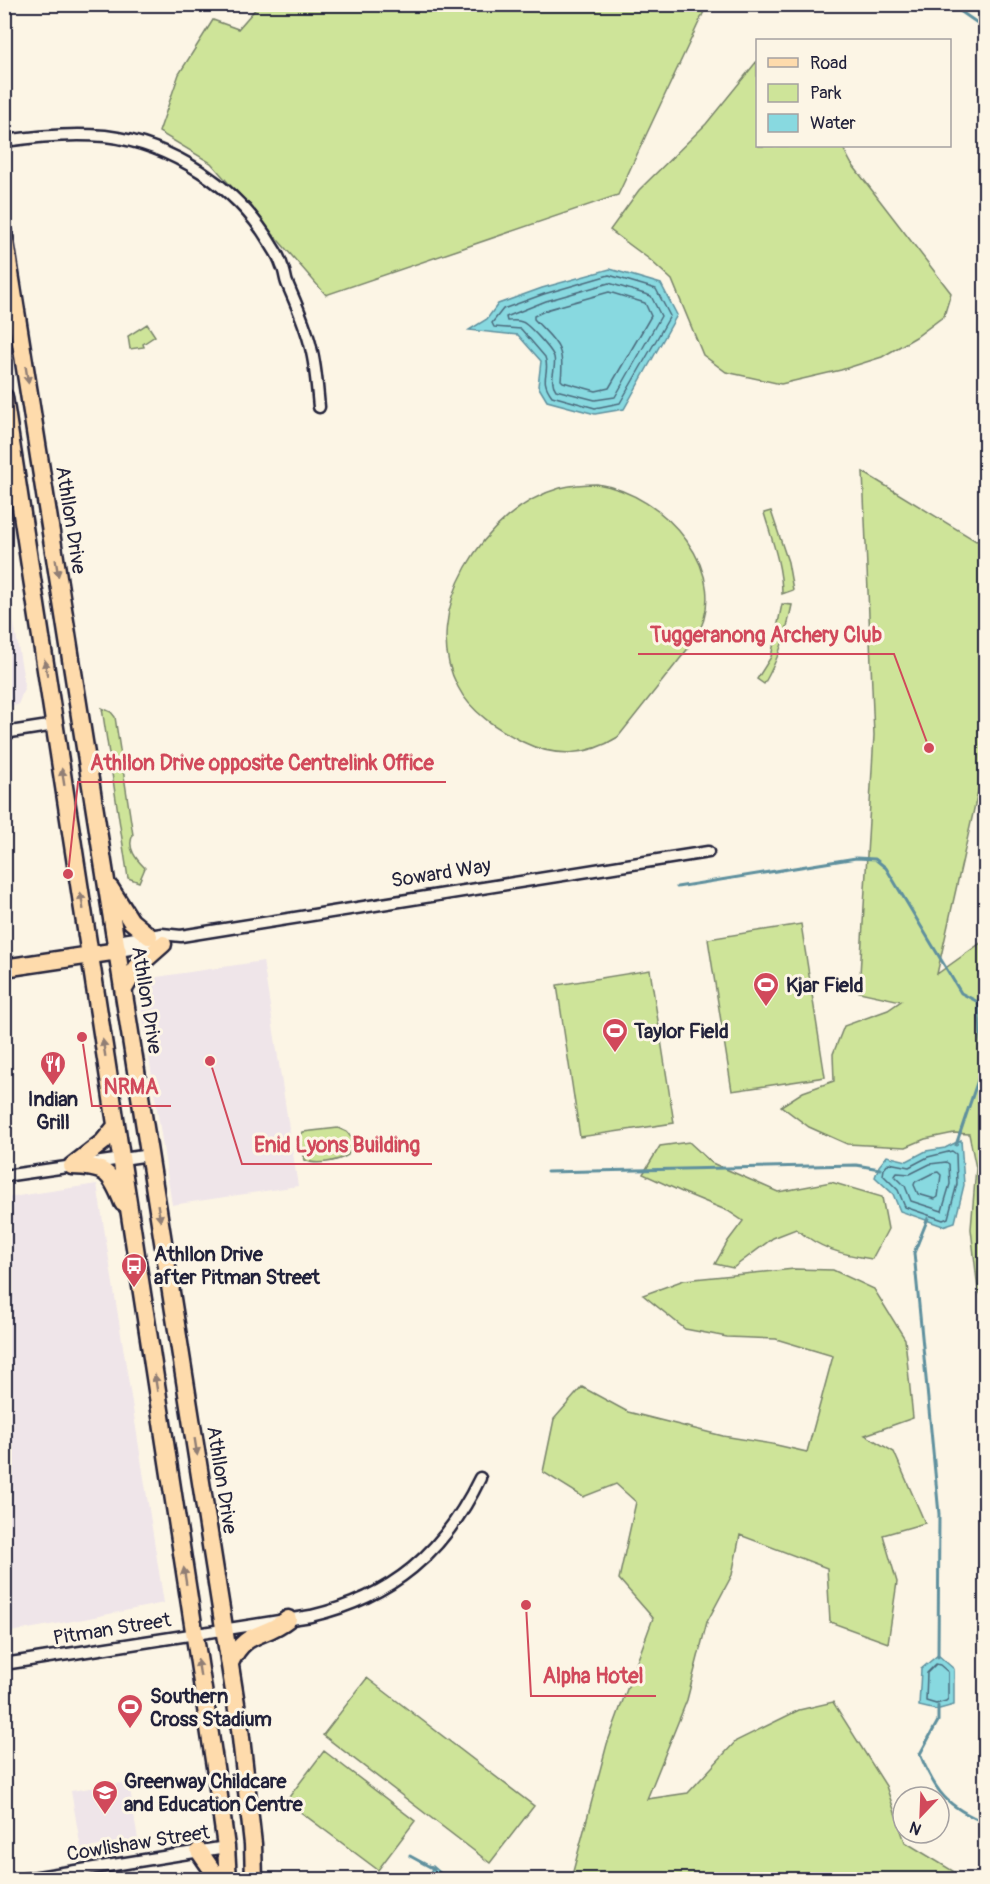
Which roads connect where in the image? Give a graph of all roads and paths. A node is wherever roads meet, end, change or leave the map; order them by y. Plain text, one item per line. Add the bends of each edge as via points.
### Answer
1 (4, 141) edge
2 (4, 235) edge
3 (4, 397) edge
4 (319, 407) dead end
5 (70, 652) junction
6 (55, 726) junction
7 (4, 733) edge
8 (88, 762) junction
9 (708, 852) dead end
10 (107, 882) junction
11 (181, 936) junction
12 (156, 940) junction
13 (117, 946) junction
14 (89, 950) junction
15 (4, 958) edge
16 (4, 968) edge
17 (124, 989) junction
18 (116, 1126) junction
19 (150, 1155) junction
20 (121, 1160) junction
21 (72, 1167) junction
22 (4, 1176) edge
23 (131, 1220) junction
24 (480, 1478) dead end
25 (288, 1619) junction
26 (225, 1629) junction
27 (194, 1634) junction
28 (230, 1663) junction
29 (4, 1664) edge
30 (244, 1765) junction
31 (226, 1847) junction
32 (199, 1851) junction
33 (87, 1874) edge
34 (19, 1880) edge
35 (219, 1880) edge
36 (228, 1880) edge
37 (254, 1880) edge

1 - 4 street via 73,134 113,137 171,155 225,189 251,216 283,267 311,347
2 -> 5 main road, Athllon Drive
6 -> 3 main road
5 - 6 main road via 71,708 67,718
5 - 8 main road, Athllon Drive
6 - 7 street
6 - 8 main road via 68,725 78,732
14 -> 6 main road
8 - 10 main road, Athllon Drive
9 - 11 street, Soward Way
10 - 12 main road via 131,921
10 - 13 main road, Athllon Drive
11 - 12 street, Soward Way
11 - 12 street, Soward Way via 162,934
12 - 13 street, Soward Way
12 - 13 street, Soward Way
12 - 17 main road via 147,960 137,967
13 - 14 main road, Soward Way
13 - 17 main road, Athllon Drive
14 - 15 main road, Soward Way
14 - 16 main road, Soward Way
18 -> 14 main road
17 - 19 main road, Athllon Drive
18 - 20 main road
18 - 21 main road via 112,1134
19 - 20 street
19 -> 26 main road, Athllon Drive
20 - 21 street
20 - 23 main road
21 - 22 street
21 - 23 main road via 93,1167 109,1176
27 -> 23 main road
24 - 25 street, Pitman Street via 447,1534 415,1566 389,1585 352,1603
25 - 26 street, Pitman Street
25 - 28 main road via 278,1628 255,1635 241,1645
26 - 27 street, Pitman Street
26 - 28 main road, Athllon Drive
27 - 29 street, Pitman Street
31 -> 27 main road
28 - 30 main road, Athllon Drive
30 - 31 main road via 243,1830 236,1842
30 - 37 main road, Athllon Drive
31 - 32 street, Cowlishaw Street
31 - 36 main road
31 - 37 main road via 244,1854
32 - 33 street, Cowlishaw Street
32 - 35 main road
33 - 34 street, Cowlishaw Street

